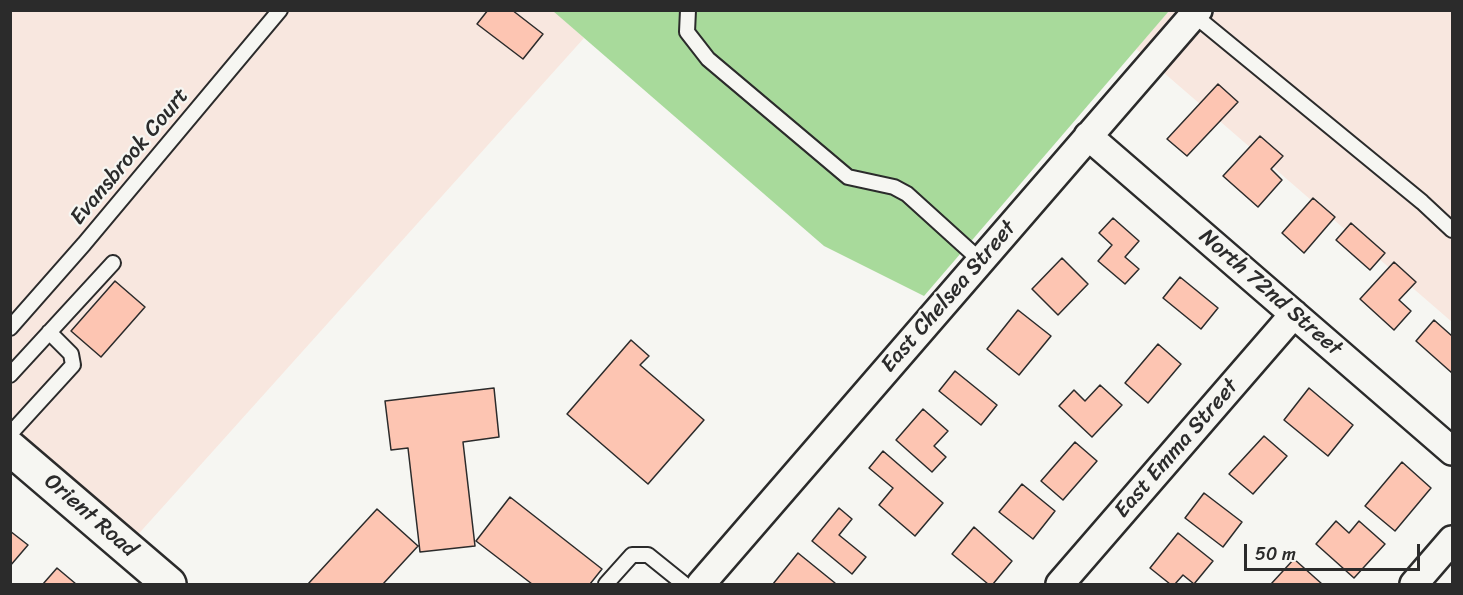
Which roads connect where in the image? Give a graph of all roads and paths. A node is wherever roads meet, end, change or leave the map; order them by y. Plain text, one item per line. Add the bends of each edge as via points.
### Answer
1 (280, 10) edge
2 (688, 10) edge
3 (1196, 13) edge
4 (1088, 136) junction
5 (1452, 230) edge
6 (981, 261) junction
7 (112, 263) dead end
8 (1294, 314) junction
9 (10, 328) edge
10 (49, 332) junction
11 (10, 375) edge
12 (10, 434) edge
13 (10, 448) edge
14 (1452, 451) edge
15 (1452, 540) edge
16 (169, 585) edge
17 (606, 585) edge
18 (684, 585) edge
19 (701, 585) edge
20 (1060, 585) edge
21 (1413, 585) edge

1 - 9 lane, Evansbrook Court
2 - 6 lane via 687,32 708,59 848,177 894,187 907,194
3 - 4 street, East Chelsea Street
3 - 5 lane
4 - 6 street, East Chelsea Street
4 - 8 street, North 72nd Street
6 - 19 street, East Chelsea Street
7 - 10 lane
8 - 14 street, North 72nd Street
8 - 20 street, East Emma Street
10 - 11 lane
10 - 12 lane via 71,354 73,365
13 - 16 street, Orient Road
15 - 21 street
17 - 18 lane via 632,555 648,555

